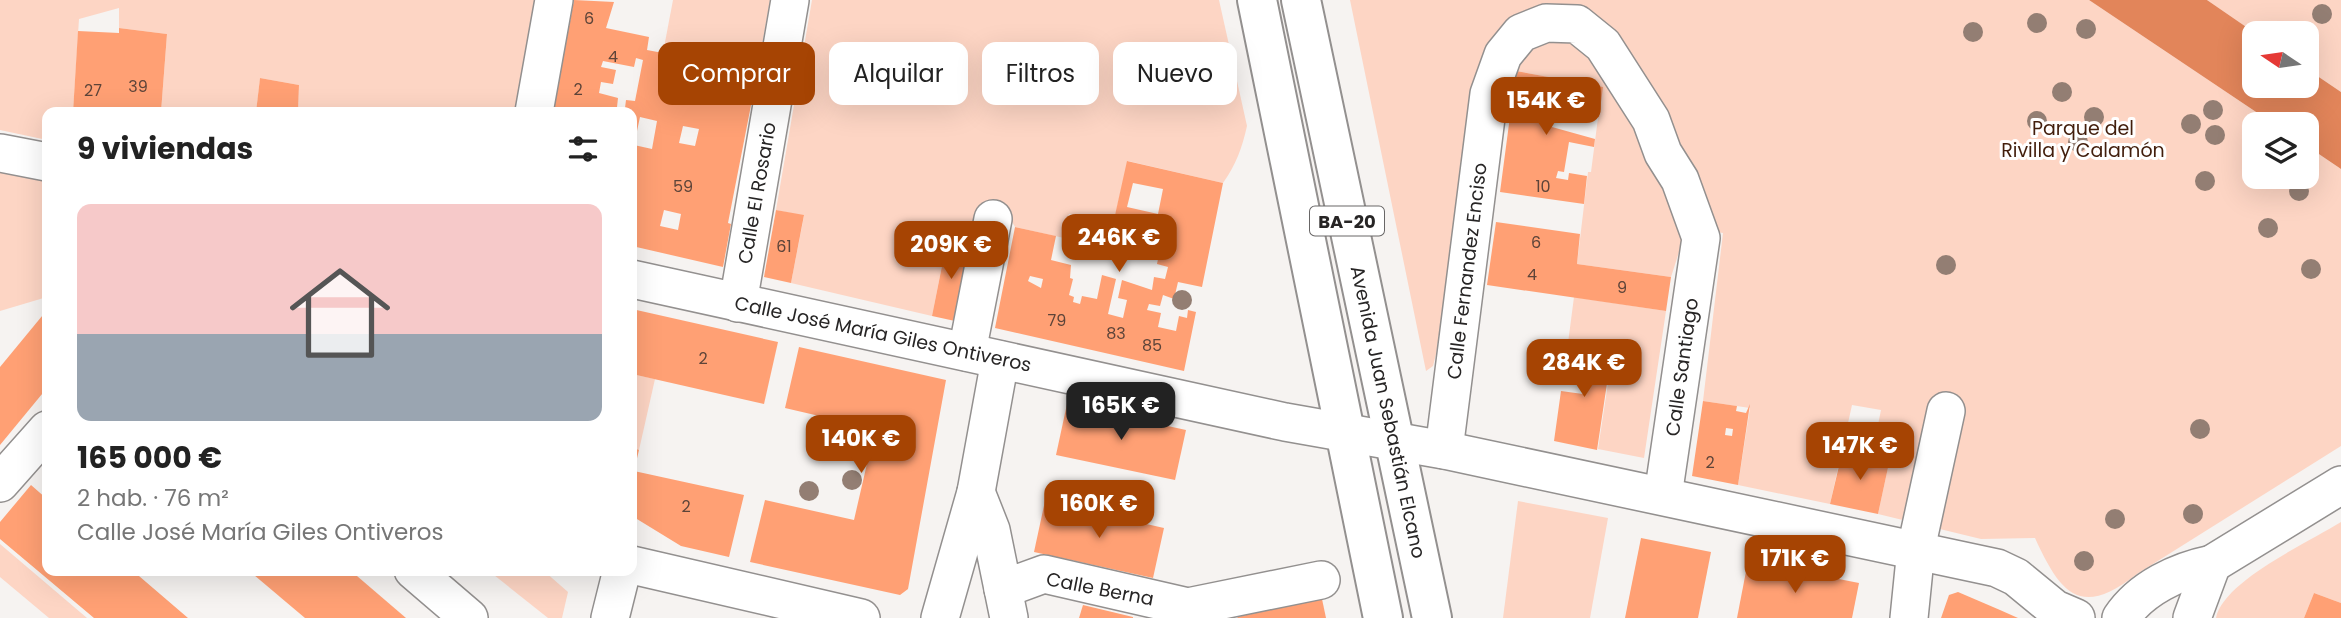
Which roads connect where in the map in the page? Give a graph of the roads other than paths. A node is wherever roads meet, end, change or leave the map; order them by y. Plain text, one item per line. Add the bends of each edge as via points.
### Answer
1 (554, 0) edge
2 (790, 0) edge
3 (1257, 0) edge
4 (1301, 0) edge
5 (535, 107) edge
6 (0, 153) edge
7 (42, 161) edge
8 (993, 219) dead end
9 (1701, 238) joint
10 (637, 280) edge
11 (738, 303) junction
12 (984, 356) junction
13 (1946, 411) dead end
14 (1344, 432) junction
15 (42, 436) edge
16 (1394, 441) junction
17 (1444, 450) junction
18 (0, 483) edge
19 (2341, 485) edge
20 (976, 492) junction
21 (1663, 496) junction
22 (1916, 550) junction
23 (2212, 564) junction
24 (637, 566) edge
25 (420, 576) edge
26 (620, 576) edge
27 (1321, 580) dead end
28 (1006, 603) edge
29 (469, 618) edge
30 (610, 618) edge
31 (861, 618) edge
32 (940, 618) edge
33 (1383, 618) edge
34 (1432, 618) edge
35 (1909, 618) edge
36 (2076, 618) edge
37 (2121, 618) edge
38 (2192, 618) edge

1 - 5 street
2 - 11 street, Calle El Rosario
3 - 14 highway, BA-20
4 - 16 highway, Avenida Juan Sebastián Elcano / BA-20
6 - 7 street
8 - 12 street
9 - 17 street, Calle Fernandez Enciso via 1651,120 1603,45 1577,24 1546,23 1521,33 1503,55 1489,94
9 - 21 street, Calle Santiago
10 - 11 street, Calle José María Giles Ontiveros
11 - 12 street, Calle José María Giles Ontiveros
12 - 14 street, Calle José María Giles Ontiveros
12 - 20 street
13 - 22 street
14 - 16 street, Calle José María Giles Ontiveros
14 - 33 highway, BA-20
15 - 18 street
16 - 17 street, Calle José María Giles Ontiveros
16 - 34 highway, Avenida Juan Sebastián Elcano / BA-20
17 - 21 street, Calle José María Giles Ontiveros
19 - 23 street
20 - 28 street via 991,530
20 - 32 street
21 - 22 street, Calle José María Giles Ontiveros
22 - 35 street
22 - 36 street, Calle José María Giles Ontiveros via 2008,572 2055,610
23 - 37 street via 2165,580
23 - 38 street
24 - 31 street
25 - 29 street
26 - 30 street
27 - 28 street, Calle Berna via 1188,607 1044,574

